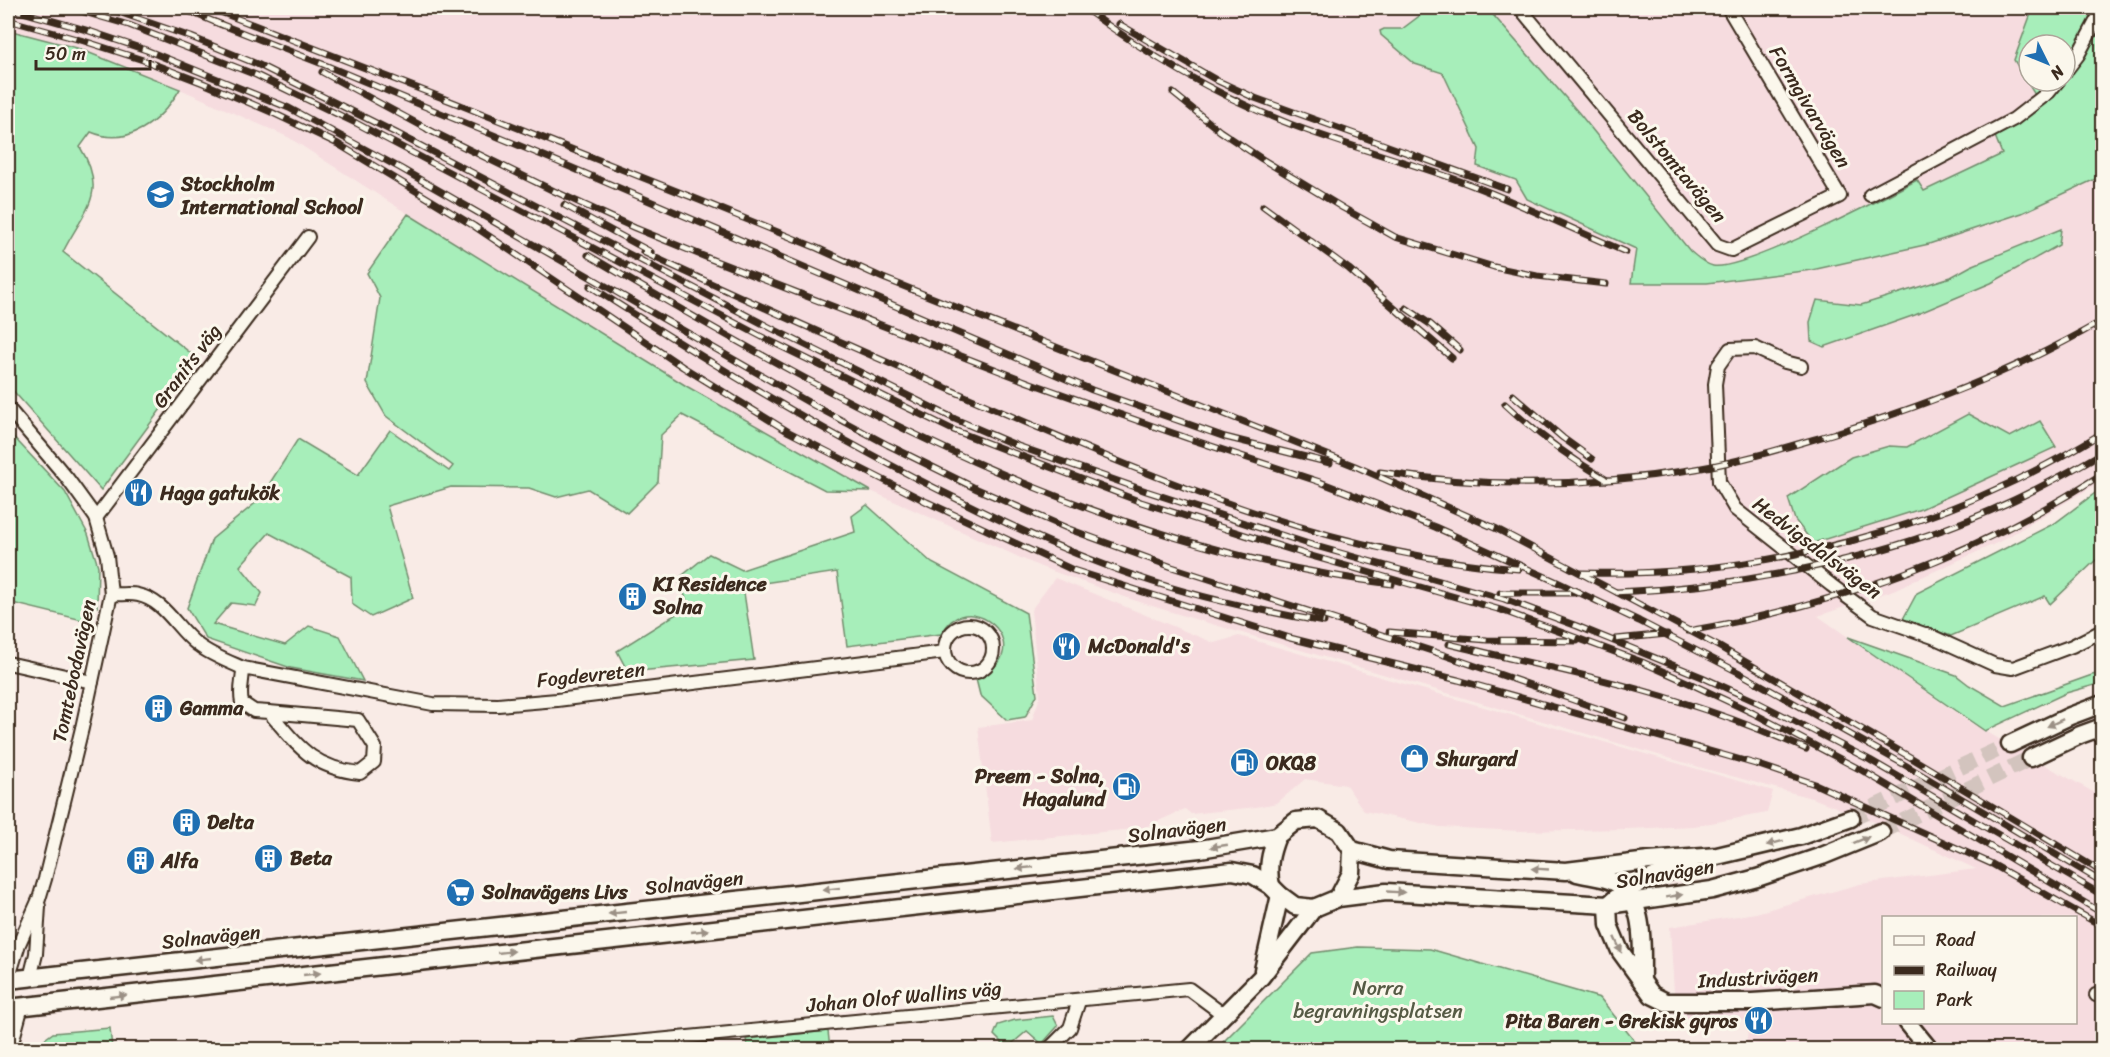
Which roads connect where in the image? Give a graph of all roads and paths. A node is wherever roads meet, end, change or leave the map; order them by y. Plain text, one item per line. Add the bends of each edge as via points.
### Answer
1 (1520, 8) edge
2 (1728, 8) edge
3 (2103, 10) edge
4 (2077, 56) edge
5 (2048, 93) edge
6 (1870, 195) dead end
7 (1840, 196) joint
8 (308, 237) dead end
9 (1802, 366) dead end
10 (8, 408) edge
11 (96, 518) junction
12 (111, 594) junction
13 (2103, 631) edge
14 (945, 652) junction
15 (8, 663) edge
16 (243, 668) junction
17 (92, 682) junction
18 (2103, 704) edge
19 (269, 712) junction
20 (2103, 727) edge
21 (2010, 744) tunnel mouth
22 (2031, 758) tunnel mouth
23 (1851, 818) tunnel mouth
24 (1881, 832) tunnel mouth
25 (1276, 836) junction
26 (1352, 850) junction
27 (1717, 856) junction
28 (1566, 871) junction
29 (1275, 890) junction
30 (1629, 896) junction
31 (1338, 898) junction
32 (39, 899) junction
33 (1555, 902) junction
34 (1608, 905) junction
35 (1314, 908) junction
36 (1609, 922) junction
37 (1261, 977) junction
38 (30, 978) junction
39 (8, 981) edge
40 (1642, 981) junction
41 (1882, 997) edge
42 (1079, 1001) junction
43 (15, 1007) edge
44 (1224, 1015) junction
45 (1908, 1024) edge
46 (10, 1050) edge
47 (580, 1050) edge
48 (1048, 1050) edge
49 (1190, 1050) edge
50 (1930, 1050) edge

1 - 7 street, Bolstomtavägen via 1717,245 1731,250
2 - 7 street, Formgivarvägen
3 - 4 street
5 - 6 street via 2014,119
8 - 11 street, Granits väg
9 - 13 street, Hedvigsdalsvägen via 1755,348 1730,349 1718,366 1715,384 1719,482 1735,509 1873,616 1995,665 2013,668
10 - 11 street, Tomtebodavägen via 68,478
11 - 12 street, Tomtebodavägen via 107,556
12 - 16 street, Fogdevreten via 137,594 154,601 197,644
12 - 17 street, Tomtebodavägen
14 - 14 street via 954,668 970,673 990,662 993,646 984,630 963,626 946,640
14 - 16 street, Fogdevreten via 498,705 433,704
15 - 17 street
16 - 19 street via 239,692 242,704 254,711
17 - 32 street, Tomtebodavägen
18 -> 21 main road
19 - 19 street via 298,747 318,762 360,773 374,762 375,747 358,720
20 - 22 main road
23 -> 27 main road, Solnavägen via 1801,836
30 -> 24 main road, Solnavägen via 1712,890 1822,856
25 - 26 main road, Solnavägen via 1296,821 1318,819 1339,831
25 - 29 main road via 1268,873
25 -> 38 main road, Solnavägen via 1200,849
28 -> 26 main road, Solnavägen via 1389,860
26 - 31 main road via 1351,873
27 - 28 main road, Solnavägen
27 - 30 main road via 1653,876
28 - 30 main road via 1613,882
29 - 35 main road via 1295,906
29 - 37 main road via 1270,945
43 -> 29 main road via 1232,871 1253,875
30 - 34 main road
30 - 40 main road via 1640,922
31 -> 33 main road, Solnavägen via 1386,892
31 - 35 main road, Solnavägen
32 - 38 street, Tomtebodavägen via 36,954
32 - 39 street, Tomtebodavägen
33 - 34 main road, Solnavägen
33 - 36 main road via 1589,911
34 - 36 main road, Industrivägen
35 - 37 main road
36 -> 40 main road, Industrivägen via 1620,951
37 - 44 main road
38 - 39 main road, Solnavägen
38 - 43 main road
40 - 41 main road, Industrivägen via 1652,995 1666,1002 1752,1002 1875,994
42 - 44 street, Johan Olof Wallins väg via 1189,989
42 - 47 street, Johan Olof Wallins väg
42 - 48 street via 1070,1028
43 - 46 street
44 - 49 main road
45 - 50 main road

